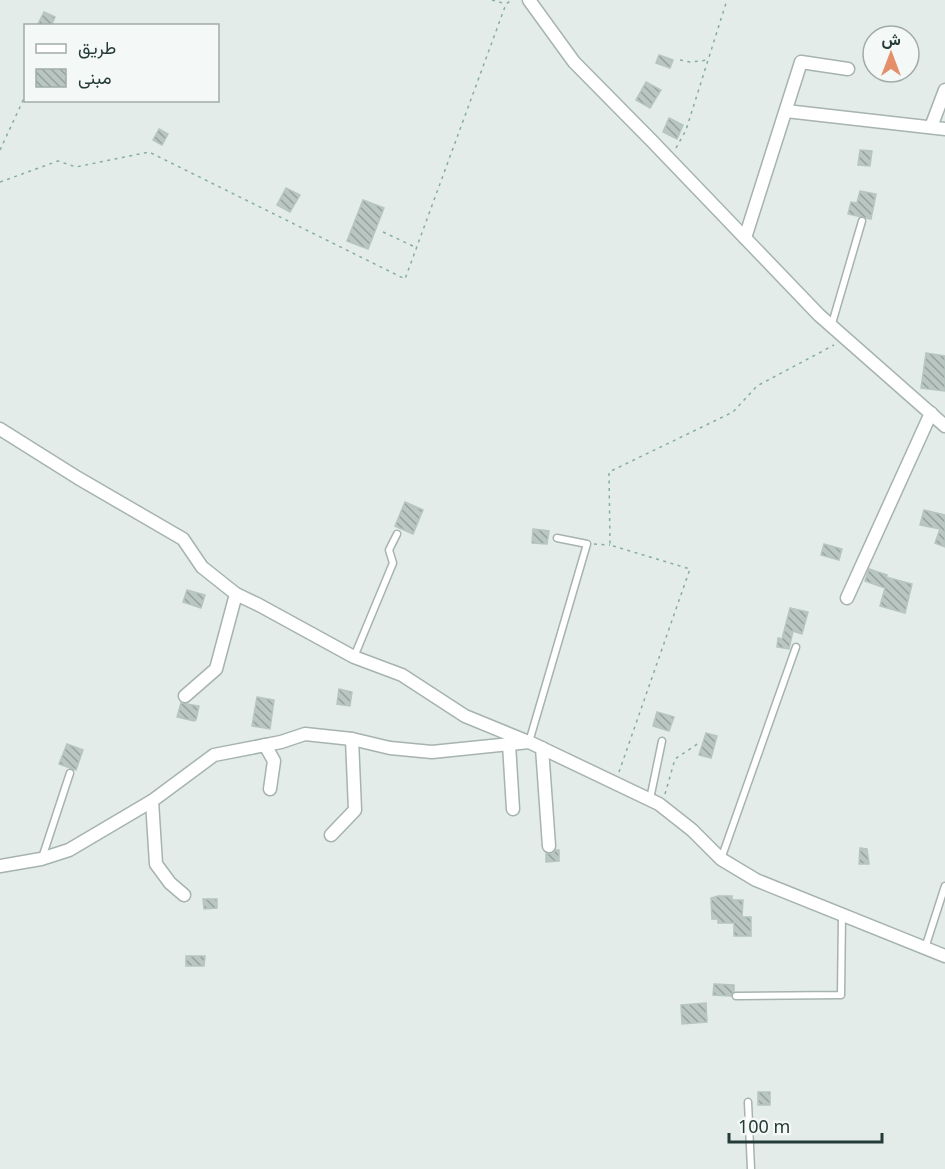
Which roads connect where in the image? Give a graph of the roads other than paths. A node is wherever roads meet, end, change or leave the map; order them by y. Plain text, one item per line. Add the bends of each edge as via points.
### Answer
1 (529, 0) edge
2 (848, 69) dead end
3 (945, 90) edge
4 (786, 111) junction
5 (931, 128) junction
6 (945, 129) edge
7 (862, 221) dead end
8 (745, 238) junction
9 (831, 327) junction
10 (931, 413) junction
11 (945, 426) edge
12 (0, 429) edge
13 (397, 534) dead end
14 (557, 538) dead end
15 (236, 594) junction
16 (847, 598) dead end
17 (796, 647) dead end
18 (354, 657) junction
19 (185, 696) dead end
20 (352, 739) junction
21 (662, 741) dead end
22 (529, 742) junction
23 (509, 744) junction
24 (265, 745) junction
25 (542, 748) junction
26 (70, 773) dead end
27 (270, 789) dead end
28 (650, 799) junction
29 (152, 801) junction
30 (513, 809) dead end
31 (331, 835) dead end
32 (549, 846) dead end
33 (41, 859) junction
34 (721, 860) junction
35 (0, 866) edge
36 (945, 886) edge
37 (184, 895) dead end
38 (842, 914) junction
39 (926, 948) junction
40 (945, 956) edge
41 (736, 996) dead end
42 (748, 1102) dead end
43 (751, 1169) edge

1 - 8 street via 574,62
2 - 4 street via 801,62
3 - 5 street
4 - 5 street
4 - 8 street
5 - 6 street
7 - 9 lane
8 - 9 street
9 - 10 street
10 - 11 street
10 - 16 street
12 - 15 street via 183,539 202,567
13 - 18 lane via 389,550 393,563
14 - 22 lane via 587,544
15 - 18 street
15 - 19 street via 216,669
17 - 34 lane
18 - 22 street via 402,675 465,716
20 - 23 street via 432,752
20 - 24 street via 305,734
20 - 31 street via 355,810
21 - 28 lane
22 - 23 street
22 - 25 street
23 - 30 street
24 - 27 street via 274,761
24 - 29 street via 214,755
25 - 28 street
25 - 32 street
26 - 33 lane
28 - 34 street via 692,830
29 - 33 street via 69,850
29 - 37 street via 156,864 170,884
33 - 35 street
34 - 38 street via 756,880
36 - 39 lane
38 - 39 street
38 - 41 lane via 841,995
39 - 40 street
42 - 43 lane

